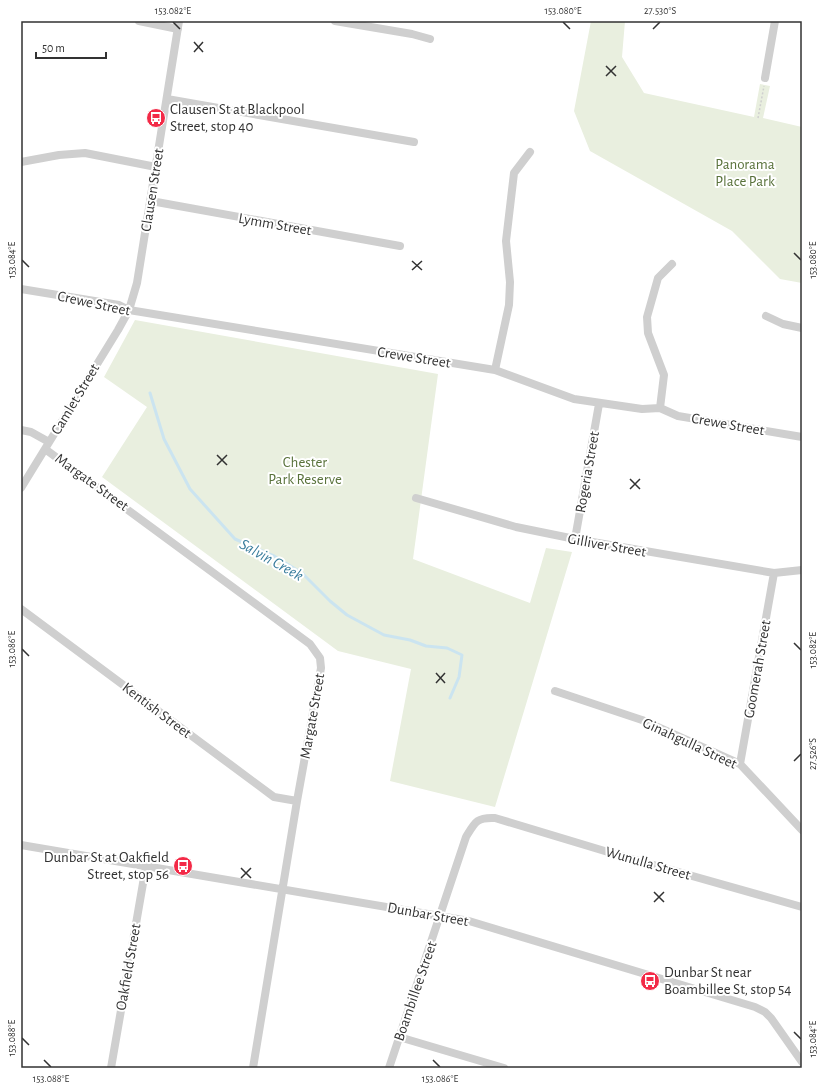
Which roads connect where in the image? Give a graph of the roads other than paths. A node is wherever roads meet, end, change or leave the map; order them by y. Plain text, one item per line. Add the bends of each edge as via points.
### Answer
1 (139, 21) edge
2 (335, 21) edge
3 (775, 21) edge
4 (178, 25) edge
5 (430, 39) dead end
6 (765, 78) road end
7 (167, 99) junction
8 (414, 142) dead end
9 (530, 152) dead end
10 (21, 162) edge
11 (156, 167) junction
12 (151, 201) junction
13 (400, 246) dead end
14 (672, 264) dead end
15 (21, 289) edge
16 (128, 310) junction
17 (766, 316) dead end
18 (802, 328) edge
19 (495, 370) junction
20 (599, 404) junction
21 (660, 408) junction
22 (21, 430) edge
23 (802, 437) edge
24 (47, 446) junction
25 (21, 488) edge
26 (416, 498) dead end
27 (575, 540) junction
28 (802, 570) edge
29 (774, 573) junction
30 (21, 609) edge
31 (555, 691) dead end
32 (740, 764) junction
33 (297, 801) junction
34 (495, 818) joint
35 (802, 830) edge
36 (21, 845) edge
37 (146, 866) junction
38 (284, 890) junction
39 (802, 907) edge
40 (440, 916) junction
41 (399, 1037) junction
42 (802, 1062) edge
43 (111, 1068) edge
44 (253, 1068) edge
45 (389, 1068) edge
46 (504, 1068) edge

1 - 4 street
2 - 5 street
3 - 6 street
4 - 7 street, Clausen Street
7 - 8 street
7 - 11 street, Clausen Street
9 - 19 street via 514,173 506,240 510,282 509,305
10 - 11 street via 85,153
11 - 12 street, Clausen Street
12 - 13 street, Lymm Street
12 - 16 street, Clausen Street via 137,283
14 - 21 street via 658,278 647,317 648,333 664,375
15 - 16 street, Crewe Street via 119,305
16 - 19 street, Crewe Street
16 - 24 street, Camlet Street
17 - 18 street via 783,324
19 - 20 street, Crewe Street via 574,399
20 - 21 street, Crewe Street via 642,409
20 - 27 street, Rogeria Street
21 - 23 street, Crewe Street via 678,416
22 - 24 street, Margate Street via 31,432
24 - 25 street, Camlet Street
24 - 33 street, Margate Street via 310,644 320,658 321,668
26 - 27 street, Gilliver Street via 516,527
27 - 29 street, Gilliver Street
28 - 29 street, Gilliver Street
29 - 32 street, Goomerah Street
30 - 33 street, Kentish Street via 274,797
31 - 32 street, Ginahgulla Street via 642,720
32 - 35 street, Ginahgulla Street
33 - 38 street, Margate Street
34 - 39 street, Wunulla Street
34 - 40 street, Boambillee Street via 485,817 475,822 466,837
36 - 37 street, Dunbar Street
37 - 38 street, Dunbar Street
37 - 43 street, Oakfield Street
38 - 40 street, Dunbar Street
38 - 44 street, Margate Street
40 - 41 street, Boambillee Street
40 - 42 street, Dunbar Street via 469,921 755,1006 771,1018
41 - 45 street, Boambillee Street
41 - 46 street

